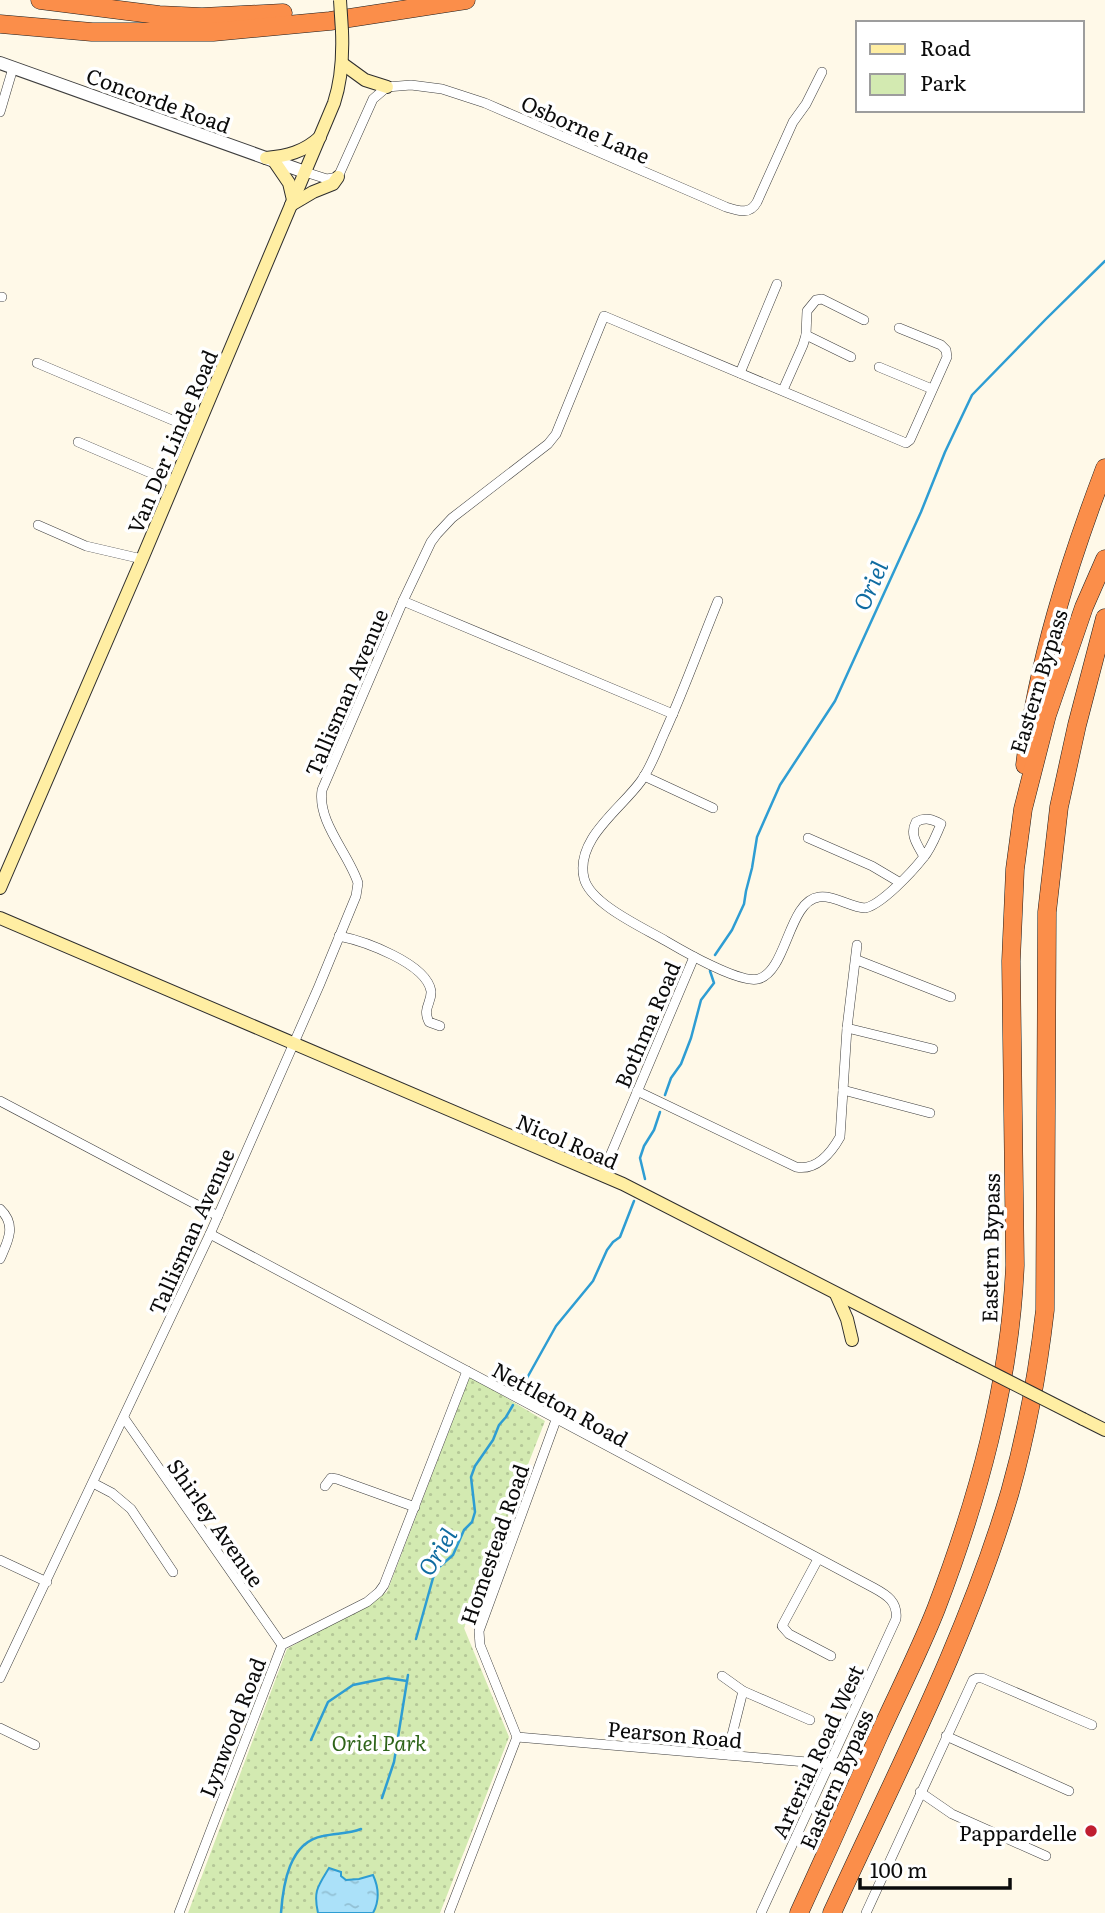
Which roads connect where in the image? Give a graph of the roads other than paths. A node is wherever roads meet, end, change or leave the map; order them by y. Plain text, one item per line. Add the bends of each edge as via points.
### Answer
1 (40, 0) edge
2 (340, 0) edge
3 (440, 0) edge
4 (466, 0) edge
5 (0, 23) edge
6 (0, 63) edge
7 (343, 64) junction
8 (13, 68) junction
9 (822, 72) dead end
10 (387, 87) junction
11 (0, 112) edge
12 (321, 135) junction
13 (270, 160) junction
14 (305, 172) junction
15 (338, 177) junction
16 (292, 203) junction
17 (777, 284) dead end
18 (864, 320) dead end
19 (900, 328) dead end
20 (806, 335) junction
21 (851, 357) dead end
22 (37, 363) dead end
23 (879, 367) dead end
24 (740, 373) junction
25 (932, 389) junction
26 (782, 390) junction
27 (196, 430) junction
28 (78, 442) dead end
29 (1104, 470) edge
30 (174, 483) junction
31 (38, 525) dead end
32 (142, 559) junction
33 (1105, 559) edge
34 (403, 601) junction
35 (718, 601) dead end
36 (1105, 618) edge
37 (1105, 645) edge
38 (1089, 673) junction
39 (673, 714) junction
40 (645, 776) junction
41 (713, 808) dead end
42 (1023, 809) junction
43 (808, 838) dead end
44 (924, 857) dead end
45 (899, 882) junction
46 (0, 888) edge
47 (0, 918) edge
48 (340, 936) junction
49 (857, 945) dead end
50 (694, 957) junction
51 (856, 960) junction
52 (951, 997) dead end
53 (440, 1026) dead end
54 (847, 1028) junction
55 (293, 1044) junction
56 (933, 1049) dead end
57 (843, 1090) junction
58 (637, 1091) junction
59 (0, 1101) edge
60 (930, 1113) dead end
61 (602, 1175) junction
62 (0, 1209) edge
63 (218, 1216) junction
64 (210, 1234) junction
65 (0, 1259) edge
66 (836, 1294) junction
67 (852, 1340) dead end
68 (467, 1371) junction
69 (124, 1418) junction
70 (556, 1420) junction
71 (1105, 1430) edge
72 (93, 1483) junction
73 (325, 1486) dead end
74 (415, 1507) junction
75 (0, 1559) edge
76 (818, 1559) junction
77 (173, 1572) dead end
78 (47, 1582) junction
79 (895, 1603) joint
80 (282, 1645) junction
81 (831, 1656) dead end
82 (722, 1676) dead end
83 (0, 1678) edge
84 (743, 1691) junction
85 (810, 1720) dead end
86 (1092, 1725) dead end
87 (0, 1728) edge
88 (946, 1736) junction
89 (517, 1737) junction
90 (35, 1745) dead end
91 (729, 1755) junction
92 (830, 1764) junction
93 (1069, 1791) dead end
94 (920, 1792) junction
95 (1046, 1856) dead end
96 (179, 1913) edge
97 (449, 1913) edge
98 (761, 1913) edge
99 (799, 1913) edge
100 (832, 1913) edge
101 (866, 1913) edge

1 - 3 highway via 202,17
2 - 7 main road, Van Der Linde Road, bridge
4 - 5 highway via 214,32 92,32
6 - 8 street, Concorde Road
7 - 10 main road via 365,80
7 - 12 main road, Van Der Linde Road via 340,87
8 - 11 street
8 - 13 street, Concorde Road
9 - 10 street, Osborne Lane via 753,209 743,211 457,93 411,85
10 - 15 street via 368,107
12 - 13 main road via 311,146
12 - 14 main road, Van Der Linde Road
13 - 14 street, Concorde Road
13 - 16 main road via 289,183
14 - 15 street via 327,179
14 - 16 main road, Van Der Linde Road
15 - 16 main road via 333,184
16 - 27 main road, Van Der Linde Road
17 - 24 street
18 - 20 street via 816,300 807,311
19 - 25 street, Tallisman Avenue via 946,350
20 - 21 street
20 - 26 street
22 - 27 street
23 - 25 street
24 - 26 street, Tallisman Avenue
24 - 34 street, Tallisman Avenue via 604,316 548,444 443,527
25 - 26 street, Tallisman Avenue via 906,443
27 - 30 main road, Van Der Linde Road
28 - 30 street
29 - 42 highway via 1047,645 1027,744
30 - 32 main road, Van Der Linde Road
31 - 32 street via 86,546
32 - 46 main road, Van Der Linde Road
33 - 42 highway, Eastern Bypass via 1061,671
34 - 39 street
34 - 48 street, Tallisman Avenue via 322,790 321,803 358,883
35 - 39 street, Bothma Road
36 - 38 highway
37 - 38 highway
38 - 100 highway via 1059,807 1047,912 1045,1310 1040,1360 1020,1452 993,1543 959,1633
39 - 40 street, Bothma Road
40 - 41 street
40 - 50 street, Bothma Road via 591,841 584,878 591,893 606,906
42 - 99 highway, Eastern Bypass via 1011,961 1015,1265 1007,1359 989,1445 935,1611
43 - 45 street
44 - 45 street
45 - 50 street via 871,907 824,897 810,900 775,963 760,979 743,978
47 - 55 main road, Nicol Road
48 - 53 street via 398,958 421,974 431,994 427,1017
48 - 55 street, Tallisman Avenue
49 - 51 street
50 - 58 street, Bothma Road
51 - 52 street
51 - 54 street
54 - 56 street
54 - 57 street
55 - 61 main road, Nicol Road
55 - 63 street, Tallisman Avenue
57 - 58 street via 839,1137 817,1164 803,1168
57 - 60 street
58 - 61 street, Bothma Road
59 - 63 street
61 - 66 main road, Nicol Road
62 - 65 street via 10,1227
63 - 64 street, Tallisman Avenue
64 - 68 street, Nettleton Road
64 - 69 street, Tallisman Avenue
66 - 67 main road
66 - 71 main road, Nicol Road, bridge
68 - 70 street, Nettleton Road
68 - 74 street, Lynwood Road
69 - 72 street, Tallisman Avenue
69 - 80 street, Shirley Avenue
70 - 76 street, Nettleton Road
70 - 89 street, Homestead Road via 479,1631 480,1645
72 - 77 street via 131,1510
72 - 78 street, Tallisman Avenue
73 - 74 street via 331,1478
74 - 80 street, Lynwood Road via 379,1592
75 - 78 street
76 - 79 street, Nettleton Road
76 - 81 street via 782,1626
78 - 83 street, Tallisman Avenue
79 - 92 street, Arterial Road West via 896,1619
80 - 96 street, Lynwood Road
82 - 84 street
84 - 85 street
84 - 91 street
86 - 88 street via 977,1678
87 - 90 street
88 - 93 street
88 - 94 street
89 - 91 street, Pearson Road
89 - 97 street
91 - 92 street, Pearson Road
92 - 98 street, Arterial Road West
94 - 95 street via 952,1814
94 - 101 street

